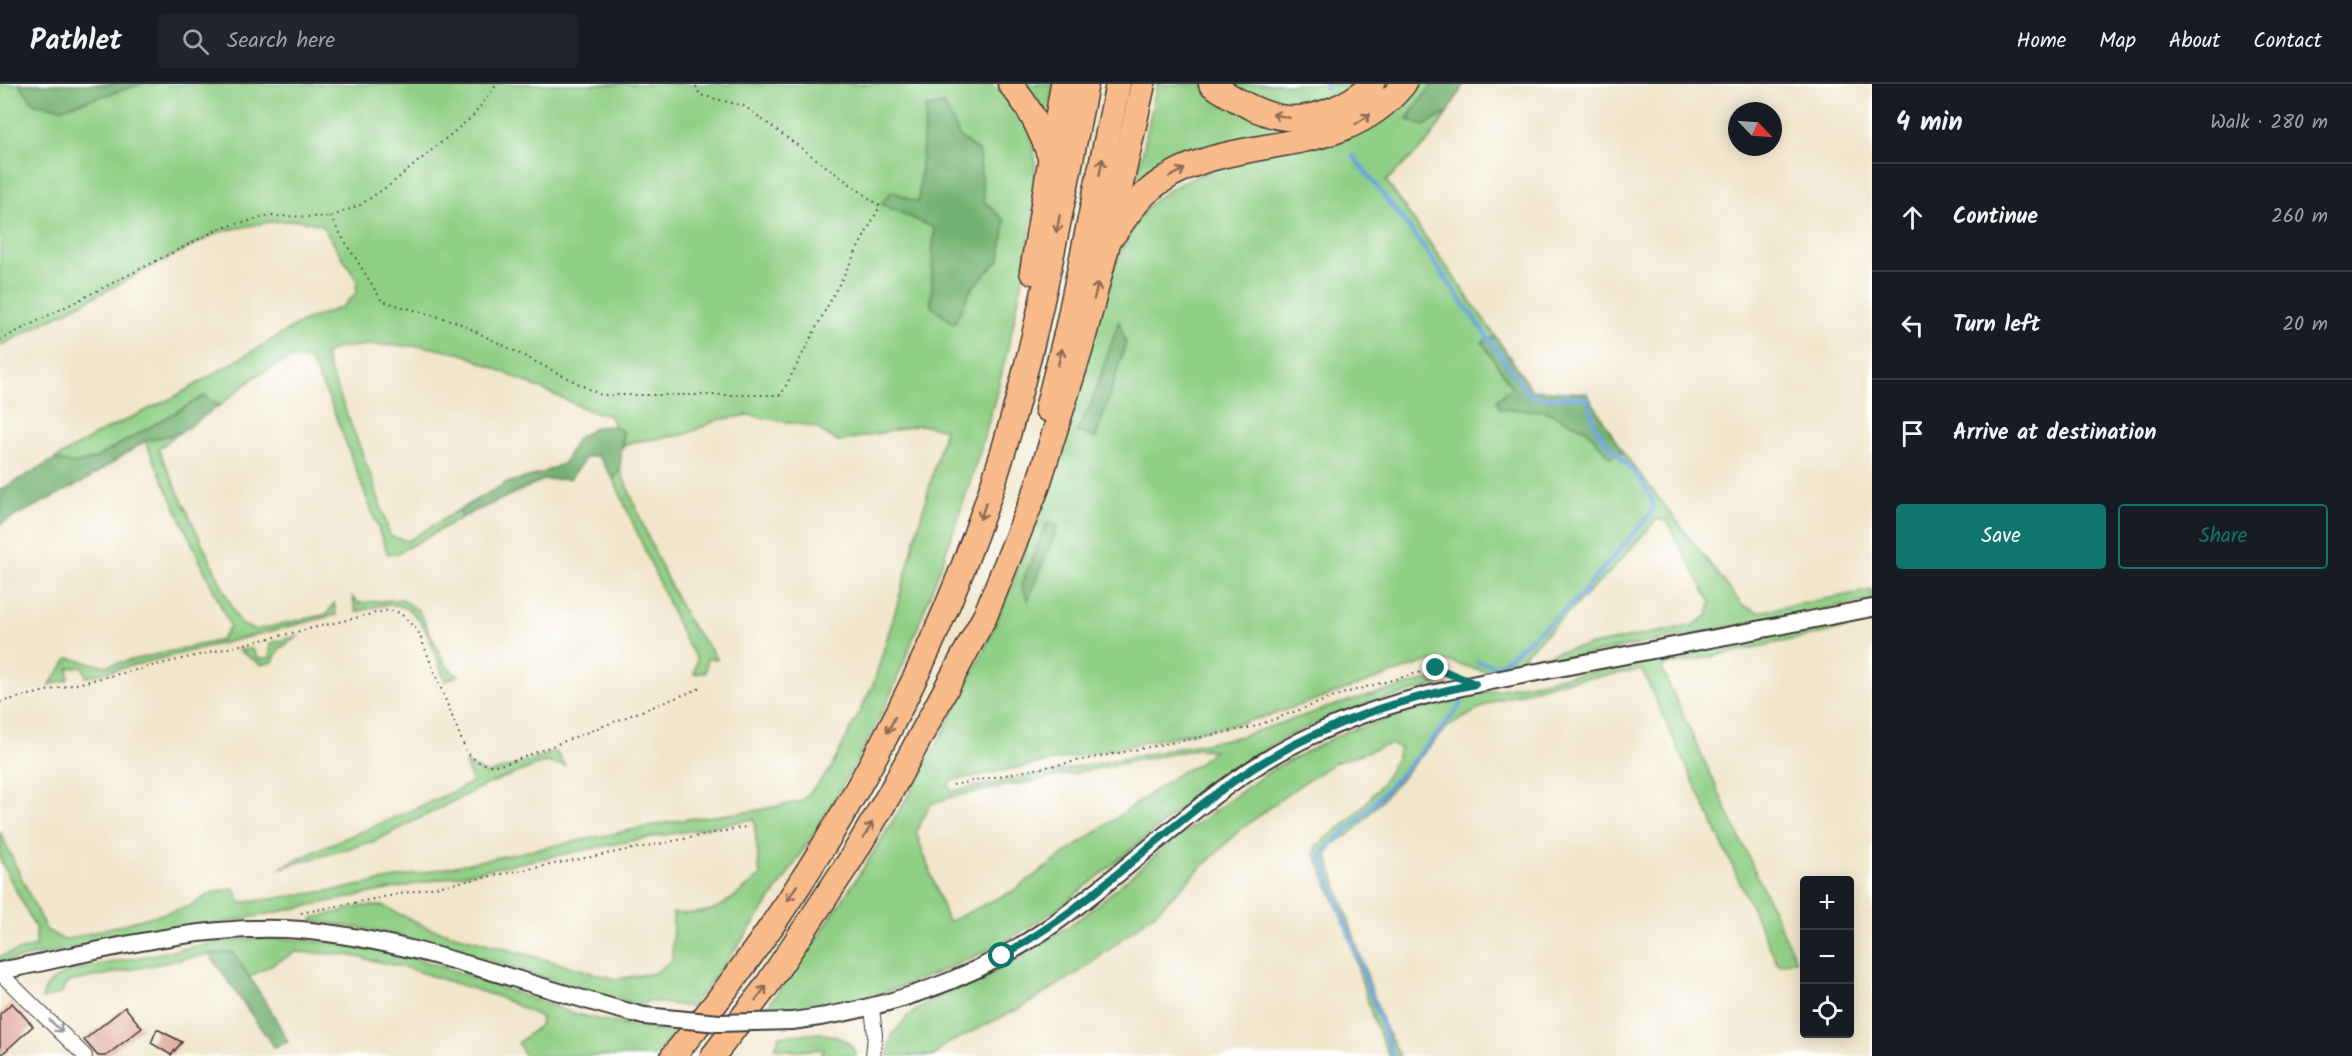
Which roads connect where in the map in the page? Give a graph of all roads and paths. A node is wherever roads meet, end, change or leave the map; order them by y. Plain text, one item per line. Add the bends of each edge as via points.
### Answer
1 (497, 84) edge
2 (695, 84) edge
3 (1010, 84) edge
4 (1063, 84) edge
5 (1086, 84) edge
6 (1118, 84) edge
7 (1143, 84) edge
8 (1210, 84) edge
9 (1372, 84) edge
10 (1404, 84) edge
11 (1051, 161) junction
12 (330, 217) junction
13 (1108, 243) junction
14 (0, 340) edge
15 (1002, 455) junction
16 (1872, 608) edge
17 (1475, 684) junction
18 (701, 688) dead end
19 (0, 702) edge
20 (934, 708) junction
21 (953, 785) dead end
22 (746, 827) dead end
23 (297, 914) dead end
24 (0, 972) edge
25 (872, 1008) junction
26 (85, 1056) edge
27 (673, 1056) edge
28 (713, 1056) edge
29 (873, 1056) edge

1 - 12 path via 472,116 391,184 360,206
2 - 12 path via 700,95 744,106 880,206 781,395 601,395 457,322 382,301
3 - 11 highway via 1026,102
4 - 11 highway
5 -> 15 highway via 1046,280
20 -> 6 highway via 998,560 1036,445 1067,330
7 - 13 highway
9 -> 8 highway via 1341,105 1312,116 1287,118 1231,98
13 -> 10 highway via 1146,193 1169,177 1215,157 1341,131 1363,121
11 - 15 highway
12 - 14 path via 268,216 221,228
20 -> 13 highway via 985,616 1036,488 1080,351
15 -> 27 highway via 939,623 852,797 771,925
16 - 17 street
17 - 21 path via 1436,668 1348,692 1253,727
17 - 25 street via 1403,701 1312,735 1226,787 1045,930 961,977
18 - 19 path via 511,762 483,765 466,752 418,631 400,613 389,610
28 -> 20 highway via 765,988 843,871 889,795
22 - 23 path
24 - 25 street, bridge via 183,936 299,930 415,949 644,1016 718,1023 792,1021
24 -> 26 street
25 - 29 street

